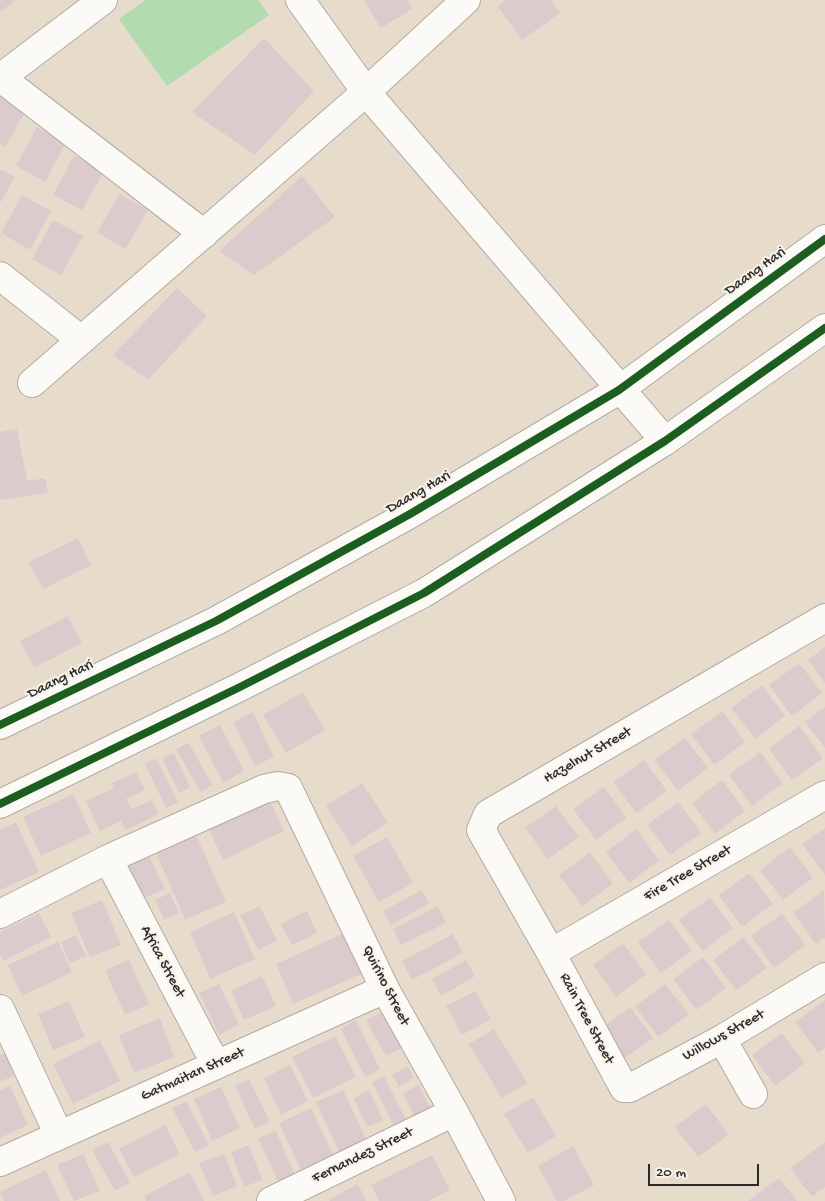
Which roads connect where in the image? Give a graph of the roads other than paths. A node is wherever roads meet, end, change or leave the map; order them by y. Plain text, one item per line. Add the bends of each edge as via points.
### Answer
1 (103, 0) edge
2 (300, 0) edge
3 (466, 0) edge
4 (0, 78) edge
5 (366, 92) junction
6 (204, 234) junction
7 (825, 239) edge
8 (0, 276) edge
9 (825, 328) edge
10 (80, 339) junction
11 (32, 383) dead end
12 (619, 390) junction
13 (665, 441) junction
14 (825, 618) edge
15 (0, 725) edge
16 (825, 795) edge
17 (0, 804) edge
18 (108, 859) junction
19 (0, 914) edge
20 (551, 953) junction
21 (825, 977) edge
22 (385, 989) junction
23 (0, 1009) edge
24 (722, 1038) junction
25 (216, 1064) junction
26 (622, 1085) joint
27 (753, 1094) dead end
28 (454, 1112) junction
29 (59, 1135) junction
30 (0, 1162) edge
31 (271, 1201) edge
32 (501, 1201) edge

1 - 4 street
2 - 5 street
3 - 5 street
4 - 6 street
5 - 6 street
5 - 12 street
6 - 10 street
7 - 12 street, Daang Hari
8 - 10 street
9 - 13 street
10 - 11 street
12 - 13 street
12 - 15 street, Daang Hari via 410,514 216,621
13 - 17 street via 424,593
14 - 20 street, Hazelnut Street via 488,814 481,830 484,837
16 - 20 street, Fire Tree Street
18 - 19 street
18 - 22 street, Quirino Street via 264,789 288,788
18 - 25 street, Africa Street
20 - 26 street, Rain Tree Street
21 - 24 street, Willows Street
22 - 25 street, Gatmaitan Street
22 - 28 street, Quirino Street
23 - 29 street
24 - 26 street, Willows Street via 630,1088
24 - 27 street
25 - 29 street, Gatmaitan Street
28 - 31 street, Fernandez Street
28 - 32 street, Quirino Street
29 - 30 street, Gatmaitan Street

